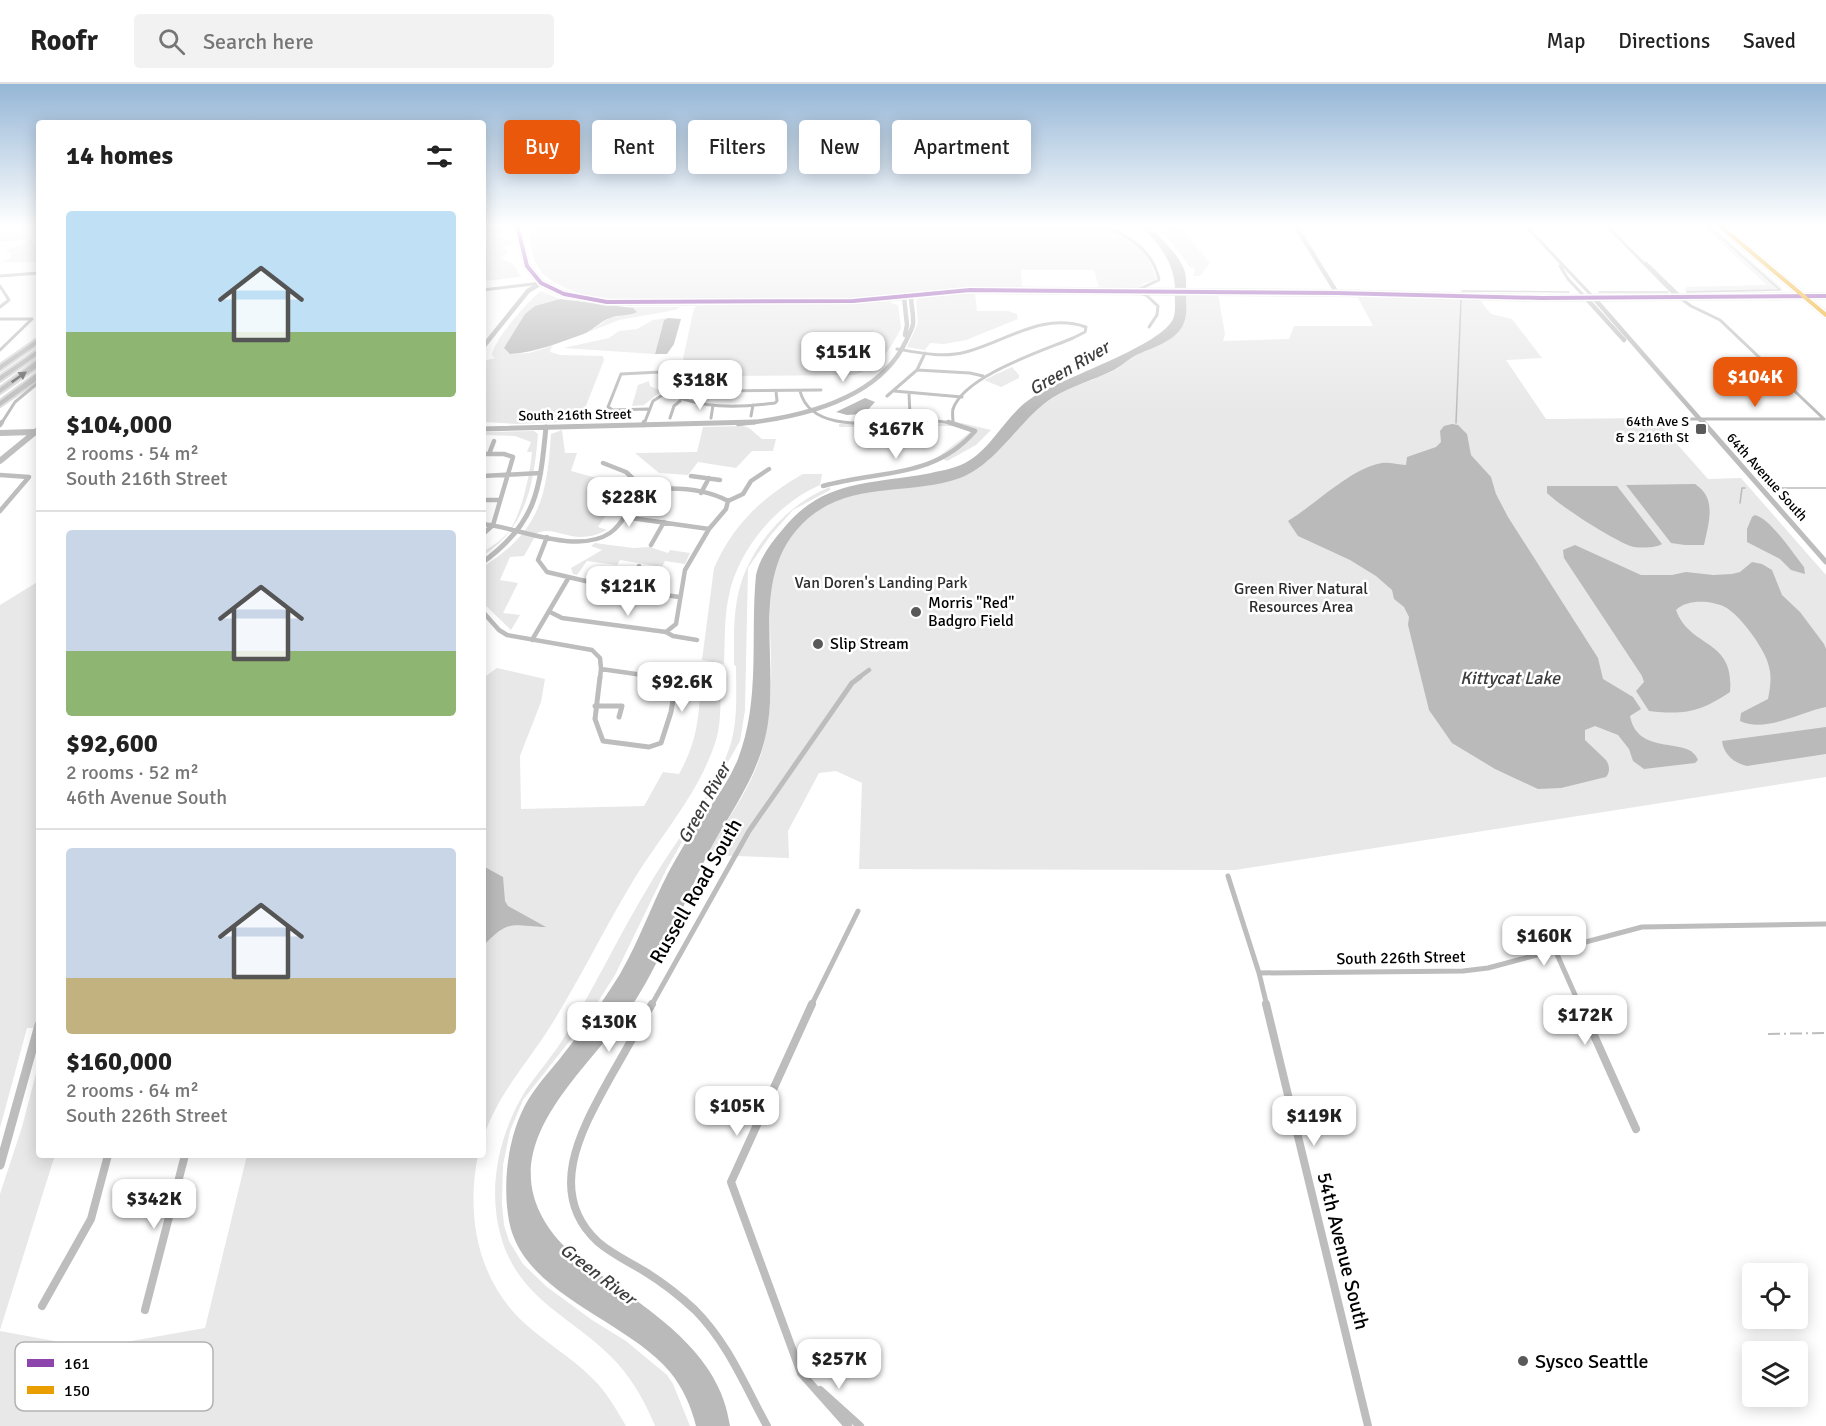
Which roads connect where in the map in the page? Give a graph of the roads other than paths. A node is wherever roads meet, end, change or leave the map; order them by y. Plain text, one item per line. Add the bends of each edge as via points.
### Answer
1 (2, 288) edge
2 (507, 288) edge
3 (533, 288) edge
4 (552, 288) edge
5 (1142, 288) edge
6 (1148, 288) edge
7 (1334, 288) edge
8 (1576, 288) edge
9 (1584, 288) edge
10 (1668, 288) edge
11 (1793, 288) edge
12 (486, 291) edge
13 (1135, 291) junction
14 (1155, 291) junction
15 (1337, 293) junction
16 (1146, 295) junction
17 (911, 296) junction
18 (1803, 296) junction
19 (1826, 296) edge
20 (903, 297) junction
21 (1585, 297) junction
22 (1593, 297) junction
23 (1680, 297) junction
24 (0, 307) edge
25 (1826, 315) edge
26 (0, 319) edge
27 (1149, 327) dead end
28 (36, 342) edge
29 (486, 343) edge
30 (36, 347) edge
31 (0, 350) edge
32 (898, 350) junction
33 (36, 353) edge
34 (925, 353) junction
35 (1641, 355) junction
36 (36, 365) edge
37 (917, 369) junction
38 (0, 370) edge
39 (983, 376) junction
40 (36, 378) edge
41 (0, 379) edge
42 (682, 383) junction
43 (36, 384) edge
44 (821, 390) dead end
45 (0, 391) edge
46 (776, 391) junction
47 (800, 391) junction
48 (894, 391) junction
49 (665, 392) junction
50 (909, 394) junction
51 (887, 396) dead end
52 (962, 397) junction
53 (680, 401) junction
54 (775, 403) joint
55 (0, 404) edge
56 (713, 405) junction
57 (753, 405) junction
58 (610, 409) joint
59 (648, 409) junction
60 (813, 409) junction
61 (910, 415) dead end
62 (751, 416) dead end
63 (670, 418) dead end
64 (711, 418) dead end
65 (1684, 419) dead end
66 (1699, 419) junction
67 (1825, 419) edge
68 (953, 423) junction
69 (0, 425) edge
70 (643, 425) junction
71 (546, 427) junction
72 (486, 429) edge
73 (36, 431) edge
74 (0, 433) edge
75 (36, 433) edge
76 (494, 441) dead end
77 (486, 454) edge
78 (0, 461) edge
79 (603, 463) dead end
80 (769, 469) dead end
81 (541, 473) junction
82 (0, 475) edge
83 (508, 475) junction
84 (486, 476) edge
85 (691, 476) dead end
86 (709, 478) junction
87 (720, 480) dead end
88 (823, 486) dead end
89 (645, 490) junction
90 (618, 491) dead end
91 (701, 493) junction
92 (486, 500) edge
93 (500, 500) junction
94 (728, 501) junction
95 (634, 502) junction
96 (0, 511) edge
97 (624, 517) junction
98 (664, 522) junction
99 (486, 524) edge
100 (493, 525) junction
101 (709, 529) junction
102 (486, 531) edge
103 (520, 531) junction
104 (547, 537) junction
105 (651, 545) dead end
106 (486, 560) edge
107 (1826, 562) edge
108 (639, 566) dead end
109 (569, 577) junction
110 (626, 589) junction
111 (679, 597) junction
112 (550, 612) junction
113 (486, 615) edge
114 (666, 632) junction
115 (532, 640) junction
116 (697, 640) dead end
117 (601, 669) junction
118 (869, 670) dead end
119 (596, 706) junction
120 (619, 717) dead end
121 (1228, 876) dead end
122 (858, 911) dead end
123 (1826, 924) edge
124 (1556, 951) junction
125 (1259, 973) junction
126 (36, 1036) edge
127 (1636, 1130) dead end
128 (107, 1158) edge
129 (184, 1158) edge
130 (0, 1164) edge
131 (42, 1306) dead end
132 (144, 1310) dead end
133 (801, 1373) junction
134 (767, 1426) edge
135 (848, 1426) edge
136 (860, 1426) edge
137 (1368, 1426) edge

1 - 24 street via 9,300
2 - 12 street
3 - 29 street
4 - 20 main road via 574,297 625,303
5 - 13 street
6 - 14 street
7 - 15 street
8 - 21 street, 64th Avenue South
9 - 22 street, 64th Avenue South
10 - 23 street
11 - 18 main road
13 - 14 main road
13 - 16 street
13 - 17 main road via 970,290
14 - 15 main road
14 - 16 street
15 - 21 main road
16 - 27 street via 1158,309
17 - 20 main road
17 - 32 street via 912,329
18 - 19 main road
18 - 23 main road
18 - 25 main road
20 - 32 street via 907,329
21 - 22 main road
21 - 35 street, 64th Avenue South
22 - 23 main road
22 - 35 street, 64th Avenue South
23 - 67 street via 1720,320
26 - 31 street via 32,319
28 - 38 highway
30 - 38 highway
32 - 34 street
32 - 60 street, South 216th Street via 891,364 867,385
33 - 41 highway
34 - 37 street
34 - 39 street via 966,352 1041,324 1086,327 1085,332 1073,338
35 - 66 street, 64th Avenue South
45 -> 36 highway
37 - 39 street
37 - 48 street
39 - 52 street
40 - 55 highway
42 - 46 street via 705,392
42 - 49 street
42 - 58 street via 660,372 622,373
43 - 69 street via 15,402
44 - 47 street
46 - 47 street
46 - 54 street
47 - 60 street
48 - 50 street
48 - 51 street
49 - 53 street
49 - 59 street
50 - 52 street via 951,393
50 - 61 street
52 - 68 street via 953,408
53 - 56 street
53 - 63 street
54 - 57 street
56 - 57 street
56 - 64 street
57 - 62 street
58 - 59 street
59 - 70 street
60 - 68 street via 822,417 841,423
60 - 70 street, South 216th Street via 741,423
65 - 66 street
66 - 67 street
66 - 107 street, 64th Avenue South
68 - 88 street via 975,431 936,462
70 - 71 street, South 216th Street
71 - 72 street, South 216th Street
71 - 81 street
73 - 74 main road
75 - 78 main road
76 - 77 street
77 - 83 street via 511,455
79 - 89 street via 626,472
80 - 94 street via 752,481 743,494
81 - 83 street
81 - 103 street
82 - 96 street via 29,477
83 - 84 street
83 - 93 street
85 - 86 street
86 - 87 street
86 - 91 street
89 - 91 street
89 - 95 street
90 - 95 street via 611,501
91 - 94 street
92 - 93 street
93 - 100 street
94 - 101 street
95 - 97 street
97 - 98 street
97 - 104 street via 612,531 597,539
98 - 101 street
98 - 105 street
99 - 100 street
100 - 102 street
100 - 103 street
101 - 111 street via 688,563
103 - 104 street
103 - 106 street
104 - 109 street via 537,557 539,565 547,572
108 - 110 street
109 - 110 street
109 - 112 street
110 - 111 street
111 - 114 street via 676,624
112 - 114 street via 562,618
112 - 115 street
113 - 115 street via 503,633
114 - 116 street
115 - 117 street via 592,650 600,658
117 - 119 street
117 - 119 street via 672,681 673,702 661,743 649,747 604,742 595,718
118 - 134 street, Russell Road South via 852,683 749,831 587,1119 571,1167 577,1208 594,1238 669,1288 701,1317 723,1343
119 - 120 street via 622,706
121 - 125 street, 54th Avenue South
122 - 133 street via 791,1046 731,1182
123 - 124 street, South 226th Street via 1659,925
124 - 125 street, South 226th Street via 1463,971
124 - 127 street
125 - 137 street, 54th Avenue South
126 - 130 street
128 - 131 street via 91,1219
129 - 132 street
133 - 135 street
133 - 136 street

